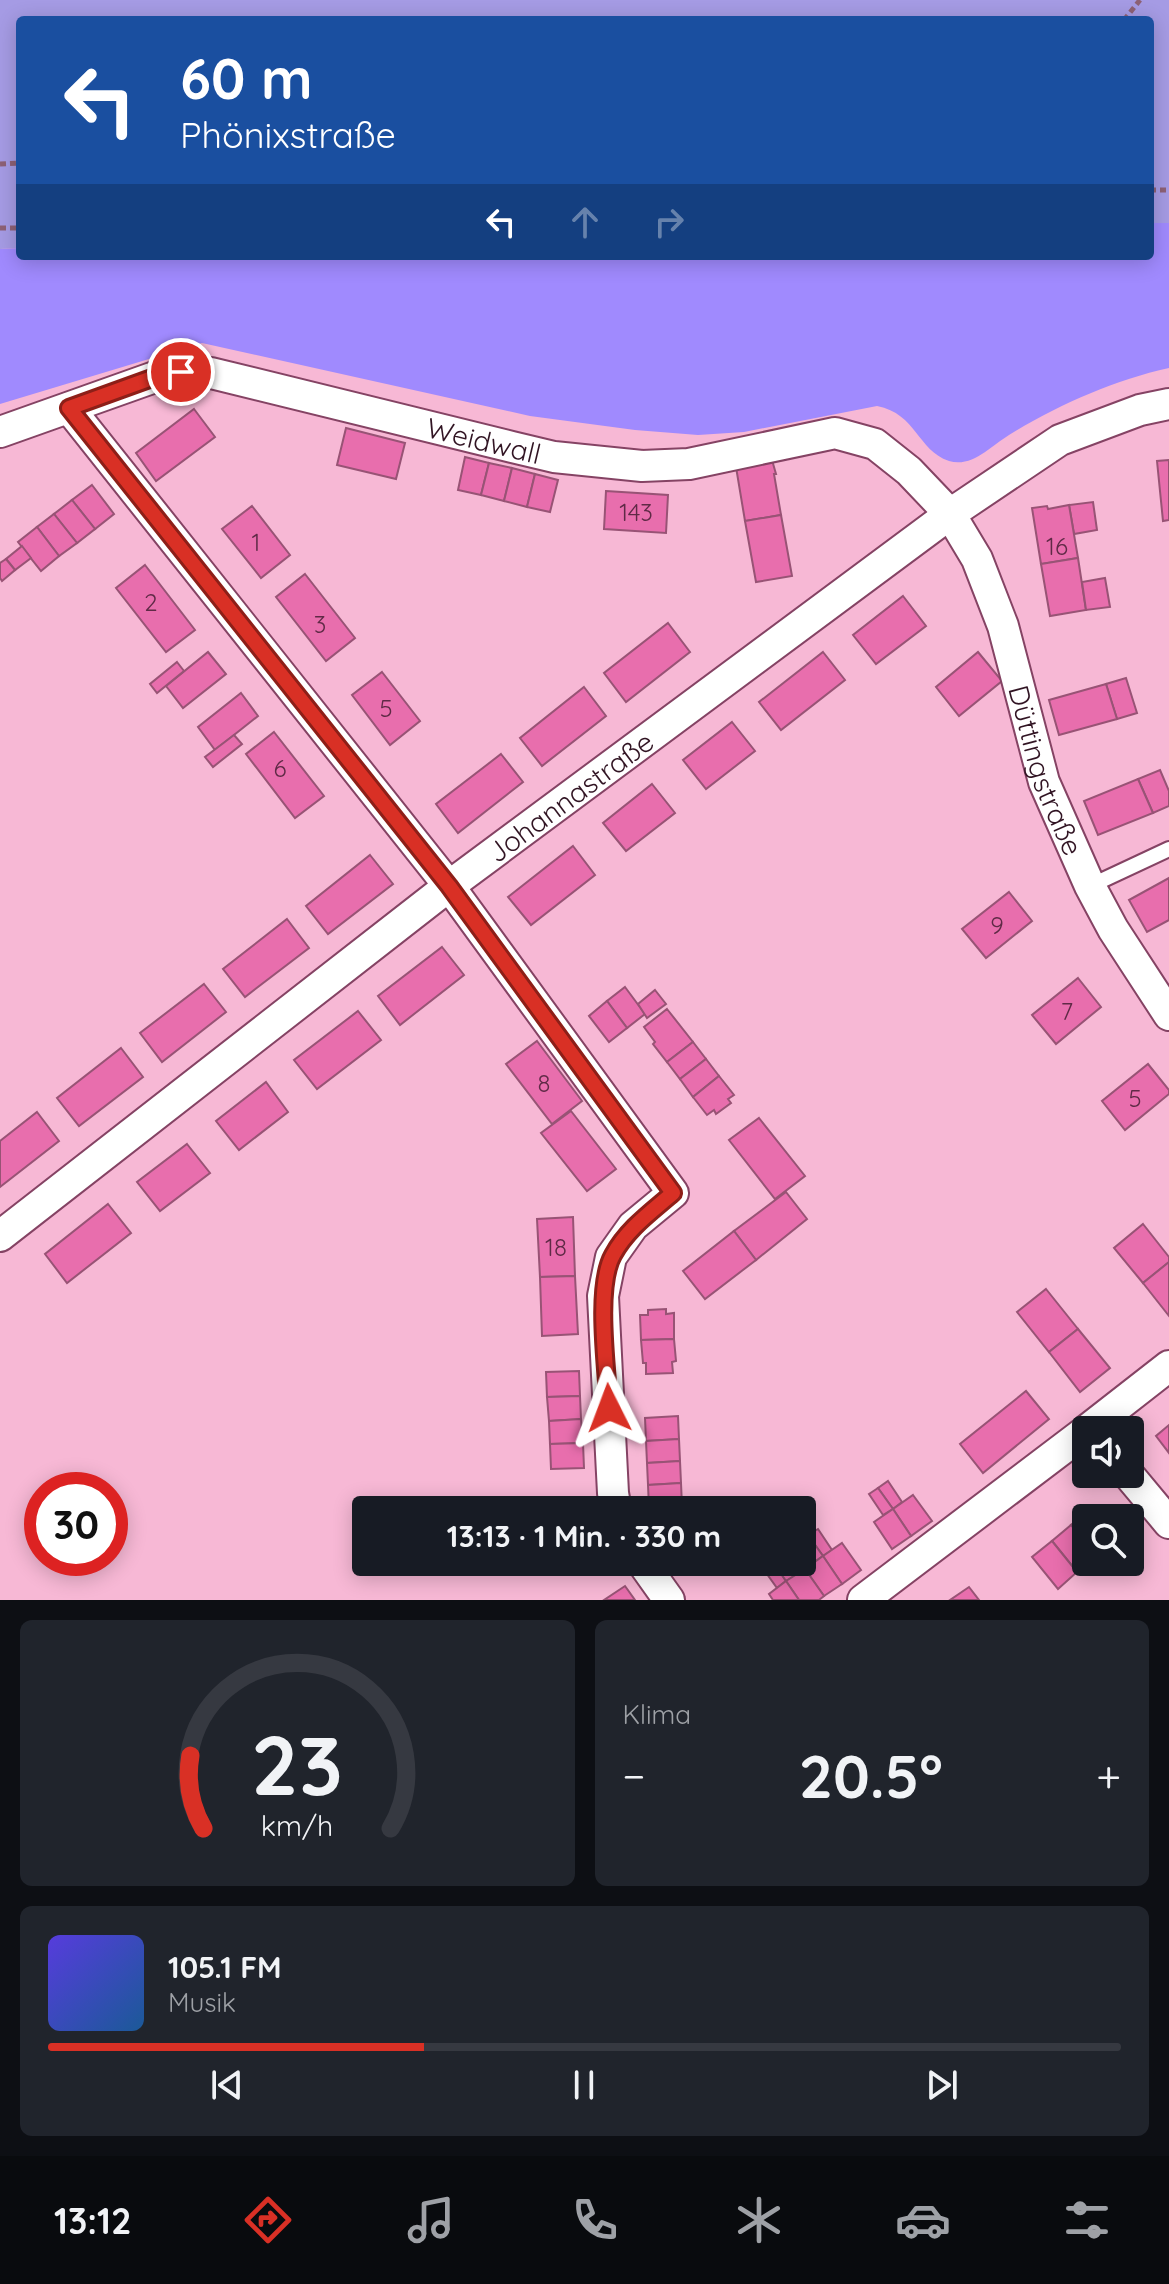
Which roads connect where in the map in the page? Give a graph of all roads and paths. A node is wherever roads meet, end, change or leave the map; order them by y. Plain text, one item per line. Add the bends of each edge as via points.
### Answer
1 (1140, 0) edge
2 (1127, 16) edge
3 (1169, 404) edge
4 (69, 408) junction
5 (0, 432) edge
6 (950, 514) junction
7 (1169, 849) edge
8 (449, 886) junction
9 (1090, 886) junction
10 (1169, 1015) edge
11 (0, 1236) edge
12 (1169, 1366) edge
13 (1106, 1416) edge
14 (1072, 1443) edge
15 (1140, 1488) edge
16 (614, 1496) edge
17 (1169, 1523) edge
18 (652, 1576) edge
19 (669, 1600) edge
20 (863, 1600) edge

1 - 2 path
3 - 6 street, Johannastraße via 1060,440
4 - 5 street, Weidwall
4 - 6 street, Weidwall via 181,372 211,373 596,462 689,464 835,433 875,444
4 - 8 street
6 - 8 street, Johannastraße
6 - 9 street, Düttingstraße via 977,559 1003,626 1044,782
7 - 9 lane
8 - 11 street, Johannastraße
8 - 16 street via 673,1193 633,1226 611,1257 603,1296
9 - 10 street, Düttingstraße
12 - 13 street
14 - 20 street
15 - 17 street
18 - 19 street

